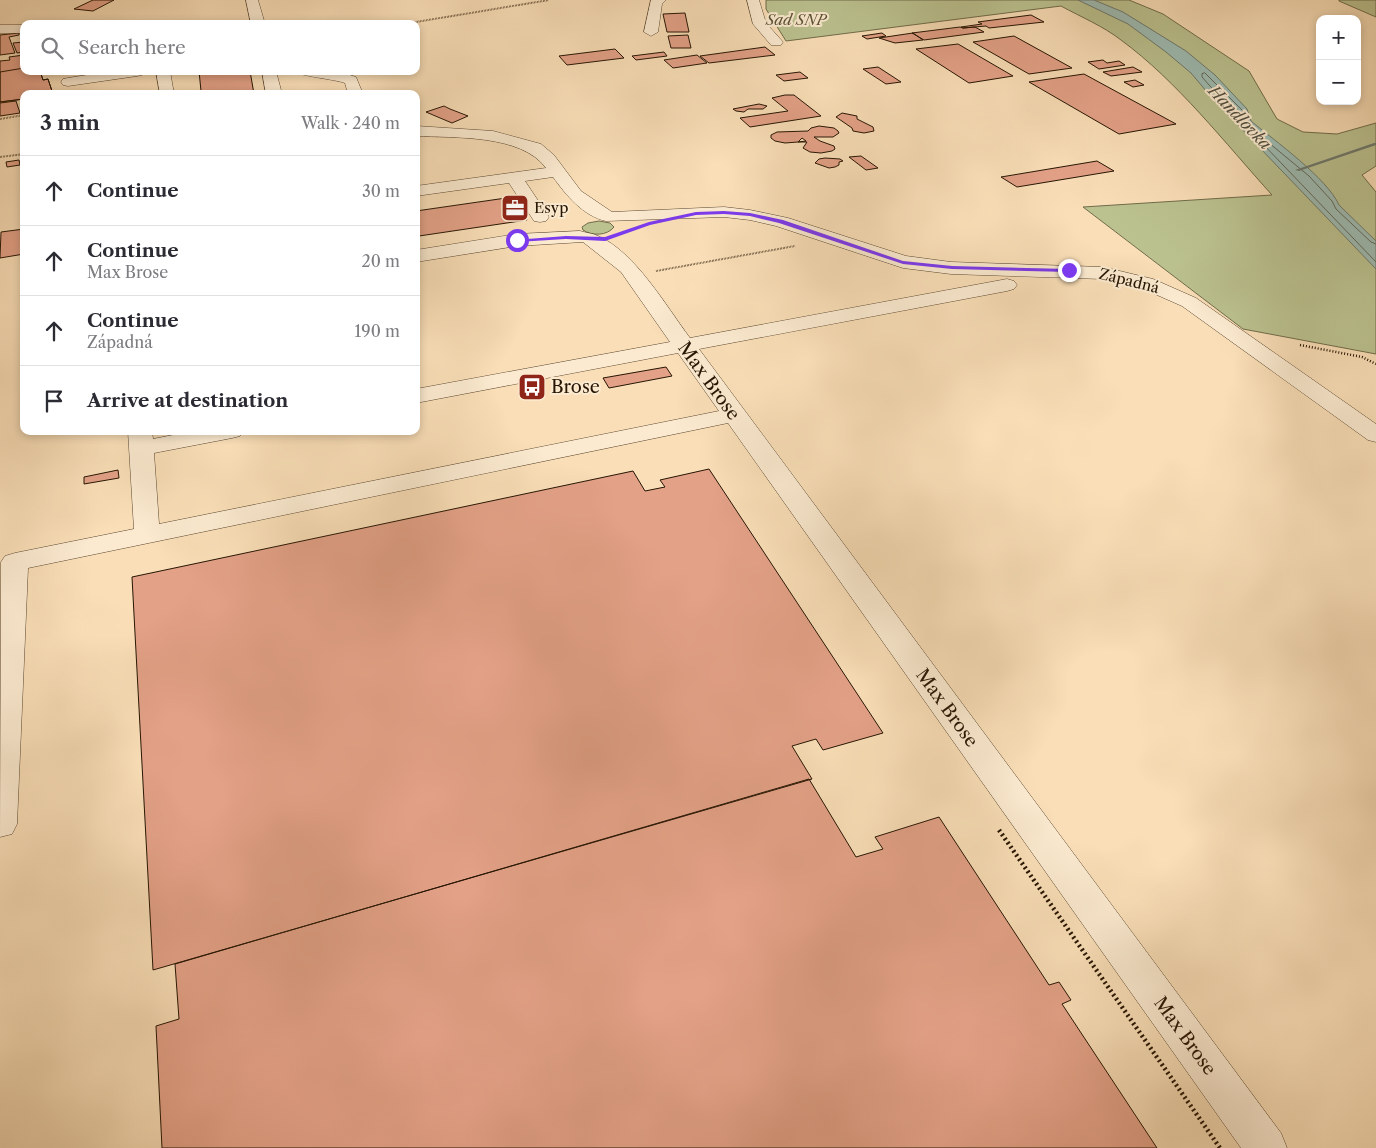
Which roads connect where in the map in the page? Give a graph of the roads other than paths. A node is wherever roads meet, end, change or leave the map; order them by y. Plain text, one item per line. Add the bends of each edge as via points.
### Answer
1 (252, 0) edge
2 (660, 0) edge
3 (754, 0) edge
4 (257, 20) edge
5 (0, 29) edge
6 (20, 29) edge
7 (651, 32) dead end
8 (776, 42) dead end
9 (116, 75) edge
10 (137, 75) edge
11 (164, 75) edge
12 (270, 75) edge
13 (335, 75) edge
14 (68, 82) dead end
15 (136, 88) dead end
16 (166, 90) edge
17 (273, 90) edge
18 (355, 90) edge
19 (420, 131) edge
20 (558, 171) junction
21 (514, 177) junction
22 (420, 190) edge
23 (576, 195) junction
24 (540, 217) dead end
25 (617, 227) junction
26 (580, 230) junction
27 (420, 255) edge
28 (628, 268) junction
29 (1007, 285) dead end
30 (684, 346) junction
31 (420, 395) edge
32 (734, 415) junction
33 (191, 435) edge
34 (1376, 435) edge
35 (141, 440) edge
36 (146, 535) junction
37 (0, 824) edge
38 (1266, 1148) edge

1 - 4 street
2 - 7 street via 656,2
3 - 8 street via 760,24
5 - 6 street
9 - 14 street
10 - 15 street via 140,83
11 - 16 street
12 - 17 street
13 - 18 street via 351,80
19 - 20 street via 472,134 515,141 535,148
20 - 21 street
20 - 23 street
21 - 22 street
21 - 24 street
23 - 25 street
23 - 26 street
25 - 26 street via 605,239
25 - 28 street, Max Brose
25 - 34 street, Západná via 649,224 696,213 724,212 781,222 881,257 922,266 1078,271 1146,283 1189,302
26 - 27 street
26 - 28 street, Max Brose
28 - 30 street, Max Brose
29 - 30 street
30 - 31 street
30 - 32 street, Max Brose
32 - 36 street
32 - 38 street, Max Brose
33 - 35 street
35 - 36 street
36 - 37 street via 15,562

